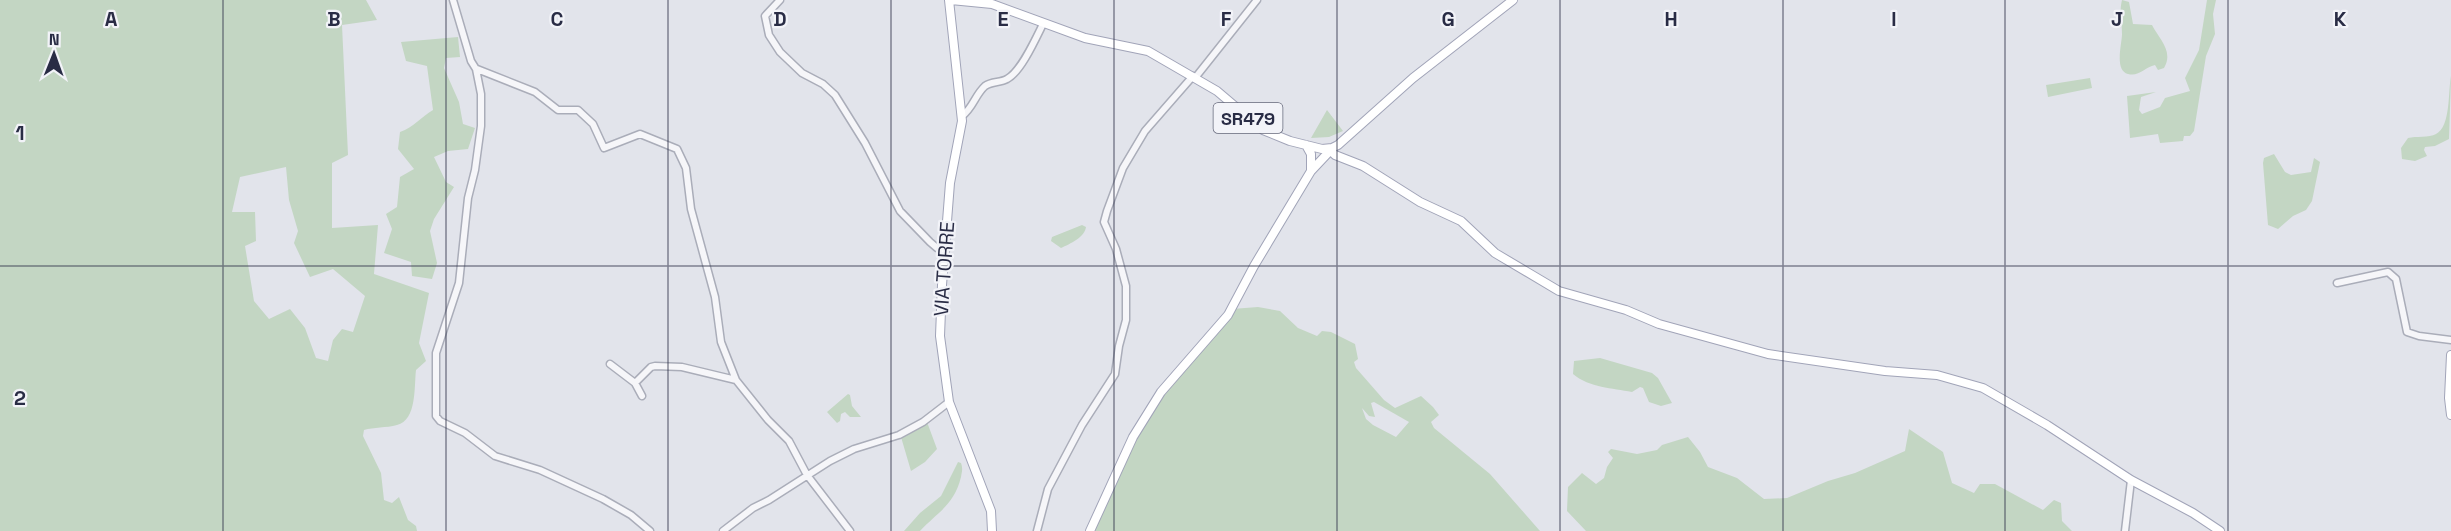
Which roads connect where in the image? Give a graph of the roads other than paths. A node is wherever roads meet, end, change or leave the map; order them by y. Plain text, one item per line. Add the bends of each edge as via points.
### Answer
1 (453, 0) edge
2 (780, 0) edge
3 (950, 0) edge
4 (1257, 0) edge
5 (1513, 0) edge
6 (1043, 24) junction
7 (476, 69) junction
8 (1194, 77) junction
9 (962, 116) junction
10 (1306, 145) junction
11 (1329, 149) junction
12 (1311, 171) junction
13 (946, 250) junction
14 (2337, 283) dead end
15 (2451, 340) edge
16 (2451, 355) edge
17 (610, 364) dead end
18 (736, 380) junction
19 (635, 383) junction
20 (642, 396) dead end
21 (950, 402) junction
22 (2451, 415) edge
23 (807, 475) junction
24 (2131, 480) junction
25 (650, 531) edge
26 (723, 531) edge
27 (850, 531) edge
28 (992, 531) edge
29 (1037, 531) edge
30 (1090, 531) edge
31 (2125, 531) edge
32 (2220, 531) edge

1 - 7 street
2 - 13 street via 765,16 772,41 802,73 835,95 900,211 937,248
3 - 6 main road, SR479 via 992,4
3 - 9 main road, VIA TORRE
4 - 8 street
5 - 11 main road
6 - 8 main road, SR479 via 1085,38 1148,51
6 - 9 street via 1030,52 1012,76 984,87
7 - 18 street via 535,92 558,110 578,110 592,124 604,148 640,134 677,149 686,168 691,209 715,297 721,342
7 - 25 street via 482,109 479,142 468,198 459,283 436,353 436,416 495,456 540,470 603,499
8 - 10 main road, SR479 via 1263,130
8 - 29 street via 1142,136 1123,168 1107,211 1104,222 1126,286 1126,320 1114,375 1048,489
9 - 13 main road, VIA TORRE via 950,183
10 - 11 main road, SR479
10 - 12 main road via 1311,154
11 - 12 main road
11 - 24 main road via 1461,221 1496,253 1559,291 1768,354 1934,375 1983,388
12 - 30 main road via 1228,315 1161,392 1144,419
13 - 21 main road, VIA TORRE via 940,329
14 - 15 street via 2388,273 2396,279 2407,332
16 - 22 main road
17 - 19 street
18 - 19 street via 682,367 655,366
18 - 23 street via 789,441
19 - 20 street
21 - 23 street via 898,435 854,448
21 - 28 main road, VIA TORRE via 992,511
23 - 26 street
23 - 27 street
24 - 31 street
24 - 32 main road

